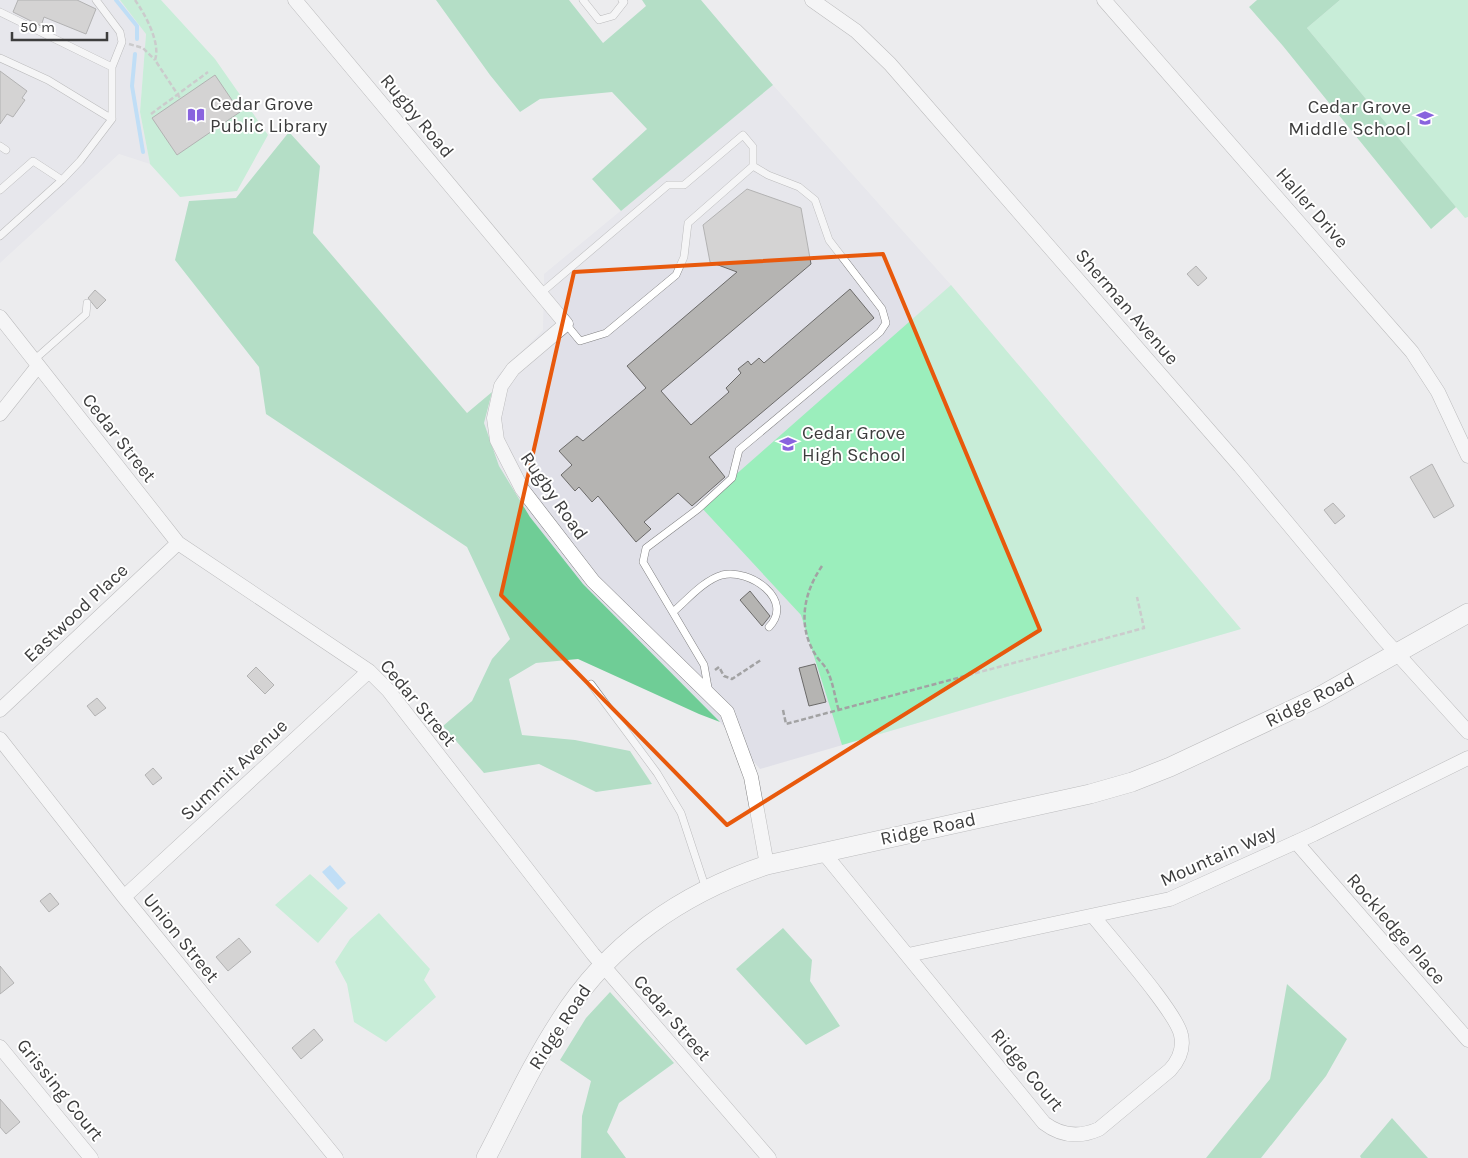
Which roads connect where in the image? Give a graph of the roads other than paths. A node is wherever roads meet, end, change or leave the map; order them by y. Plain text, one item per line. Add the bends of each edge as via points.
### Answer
1 (96, 0) edge
2 (295, 0) edge
3 (583, 0) edge
4 (622, 0) edge
5 (1104, 0) edge
6 (815, 1) edge
7 (0, 12) edge
8 (0, 58) edge
9 (112, 66) junction
10 (112, 120) junction
11 (753, 166) junction
12 (62, 180) junction
13 (0, 190) edge
14 (0, 236) edge
15 (541, 293) junction
16 (87, 302) dead end
17 (0, 317) edge
18 (566, 324) junction
19 (36, 363) junction
20 (0, 414) edge
21 (1468, 456) edge
22 (178, 543) junction
23 (673, 612) junction
24 (1468, 613) edge
25 (769, 627) dead end
26 (1398, 654) junction
27 (369, 671) junction
28 (591, 684) dead end
29 (710, 696) junction
30 (0, 710) edge
31 (1468, 732) edge
32 (0, 739) edge
33 (1468, 758) edge
34 (1296, 842) junction
35 (823, 852) junction
36 (767, 864) junction
37 (706, 889) junction
38 (124, 897) junction
39 (1094, 917) junction
40 (908, 956) junction
41 (603, 966) junction
42 (1468, 1040) edge
43 (0, 1047) edge
44 (91, 1158) edge
45 (336, 1158) edge
46 (486, 1158) edge
47 (769, 1158) edge

1 - 9 lane via 120,32 122,42
2 - 15 street, Rugby Road
3 - 4 lane via 598,20 613,16 624,2
5 - 21 street, Haller Drive via 1412,352 1448,411
6 - 26 street, Sherman Avenue via 856,31 890,64 1240,466
7 - 9 lane
8 - 10 lane via 48,80
9 - 10 lane
10 - 12 lane
11 - 15 lane via 753,147 743,135 684,185 668,185
11 - 18 lane via 688,223 682,263 671,279 606,333 580,341
11 - 23 lane via 799,188 815,200 829,240 882,309 886,323 880,332 739,450 732,478 698,509 646,548 643,562
12 - 13 lane via 33,161
12 - 14 lane
15 - 18 street, Rugby Road
16 - 19 lane via 86,314
17 - 19 street, Cedar Street
18 - 29 street, Rugby Road via 506,377 495,406 497,440 522,489 593,581
19 - 20 street
19 - 22 street, Cedar Street
22 - 27 street, Cedar Street
22 - 30 street, Eastwood Place
23 - 25 lane via 714,578 731,573 742,574 762,585 776,604 775,621
23 - 29 lane via 704,665
24 - 26 main road, Ridge Road
26 - 31 street, Sherman Avenue
26 - 35 main road, Ridge Road via 1317,698 1132,782
27 - 38 street, Summit Avenue
27 - 41 street, Cedar Street via 388,690
28 - 37 lane via 657,773 681,814
29 - 36 street, Rugby Road via 727,712 751,777
32 - 38 street, Union Street
33 - 34 street, Mountain Way
34 - 39 street, Mountain Way via 1170,899
34 - 42 street, Rockledge Place
35 - 36 main road, Ridge Road
35 - 40 street, Ridge Court
36 - 37 main road, Ridge Road
37 - 41 main road, Ridge Road via 651,923
38 - 45 street, Union Street
39 - 40 street, Mountain Way
39 - 40 street, Ridge Court via 1176,1021 1182,1044 1170,1070 1099,1129 1085,1134 1063,1133 1044,1123
41 - 46 main road, Ridge Road via 560,1020
41 - 47 street, Cedar Street
43 - 44 street, Grissing Court

